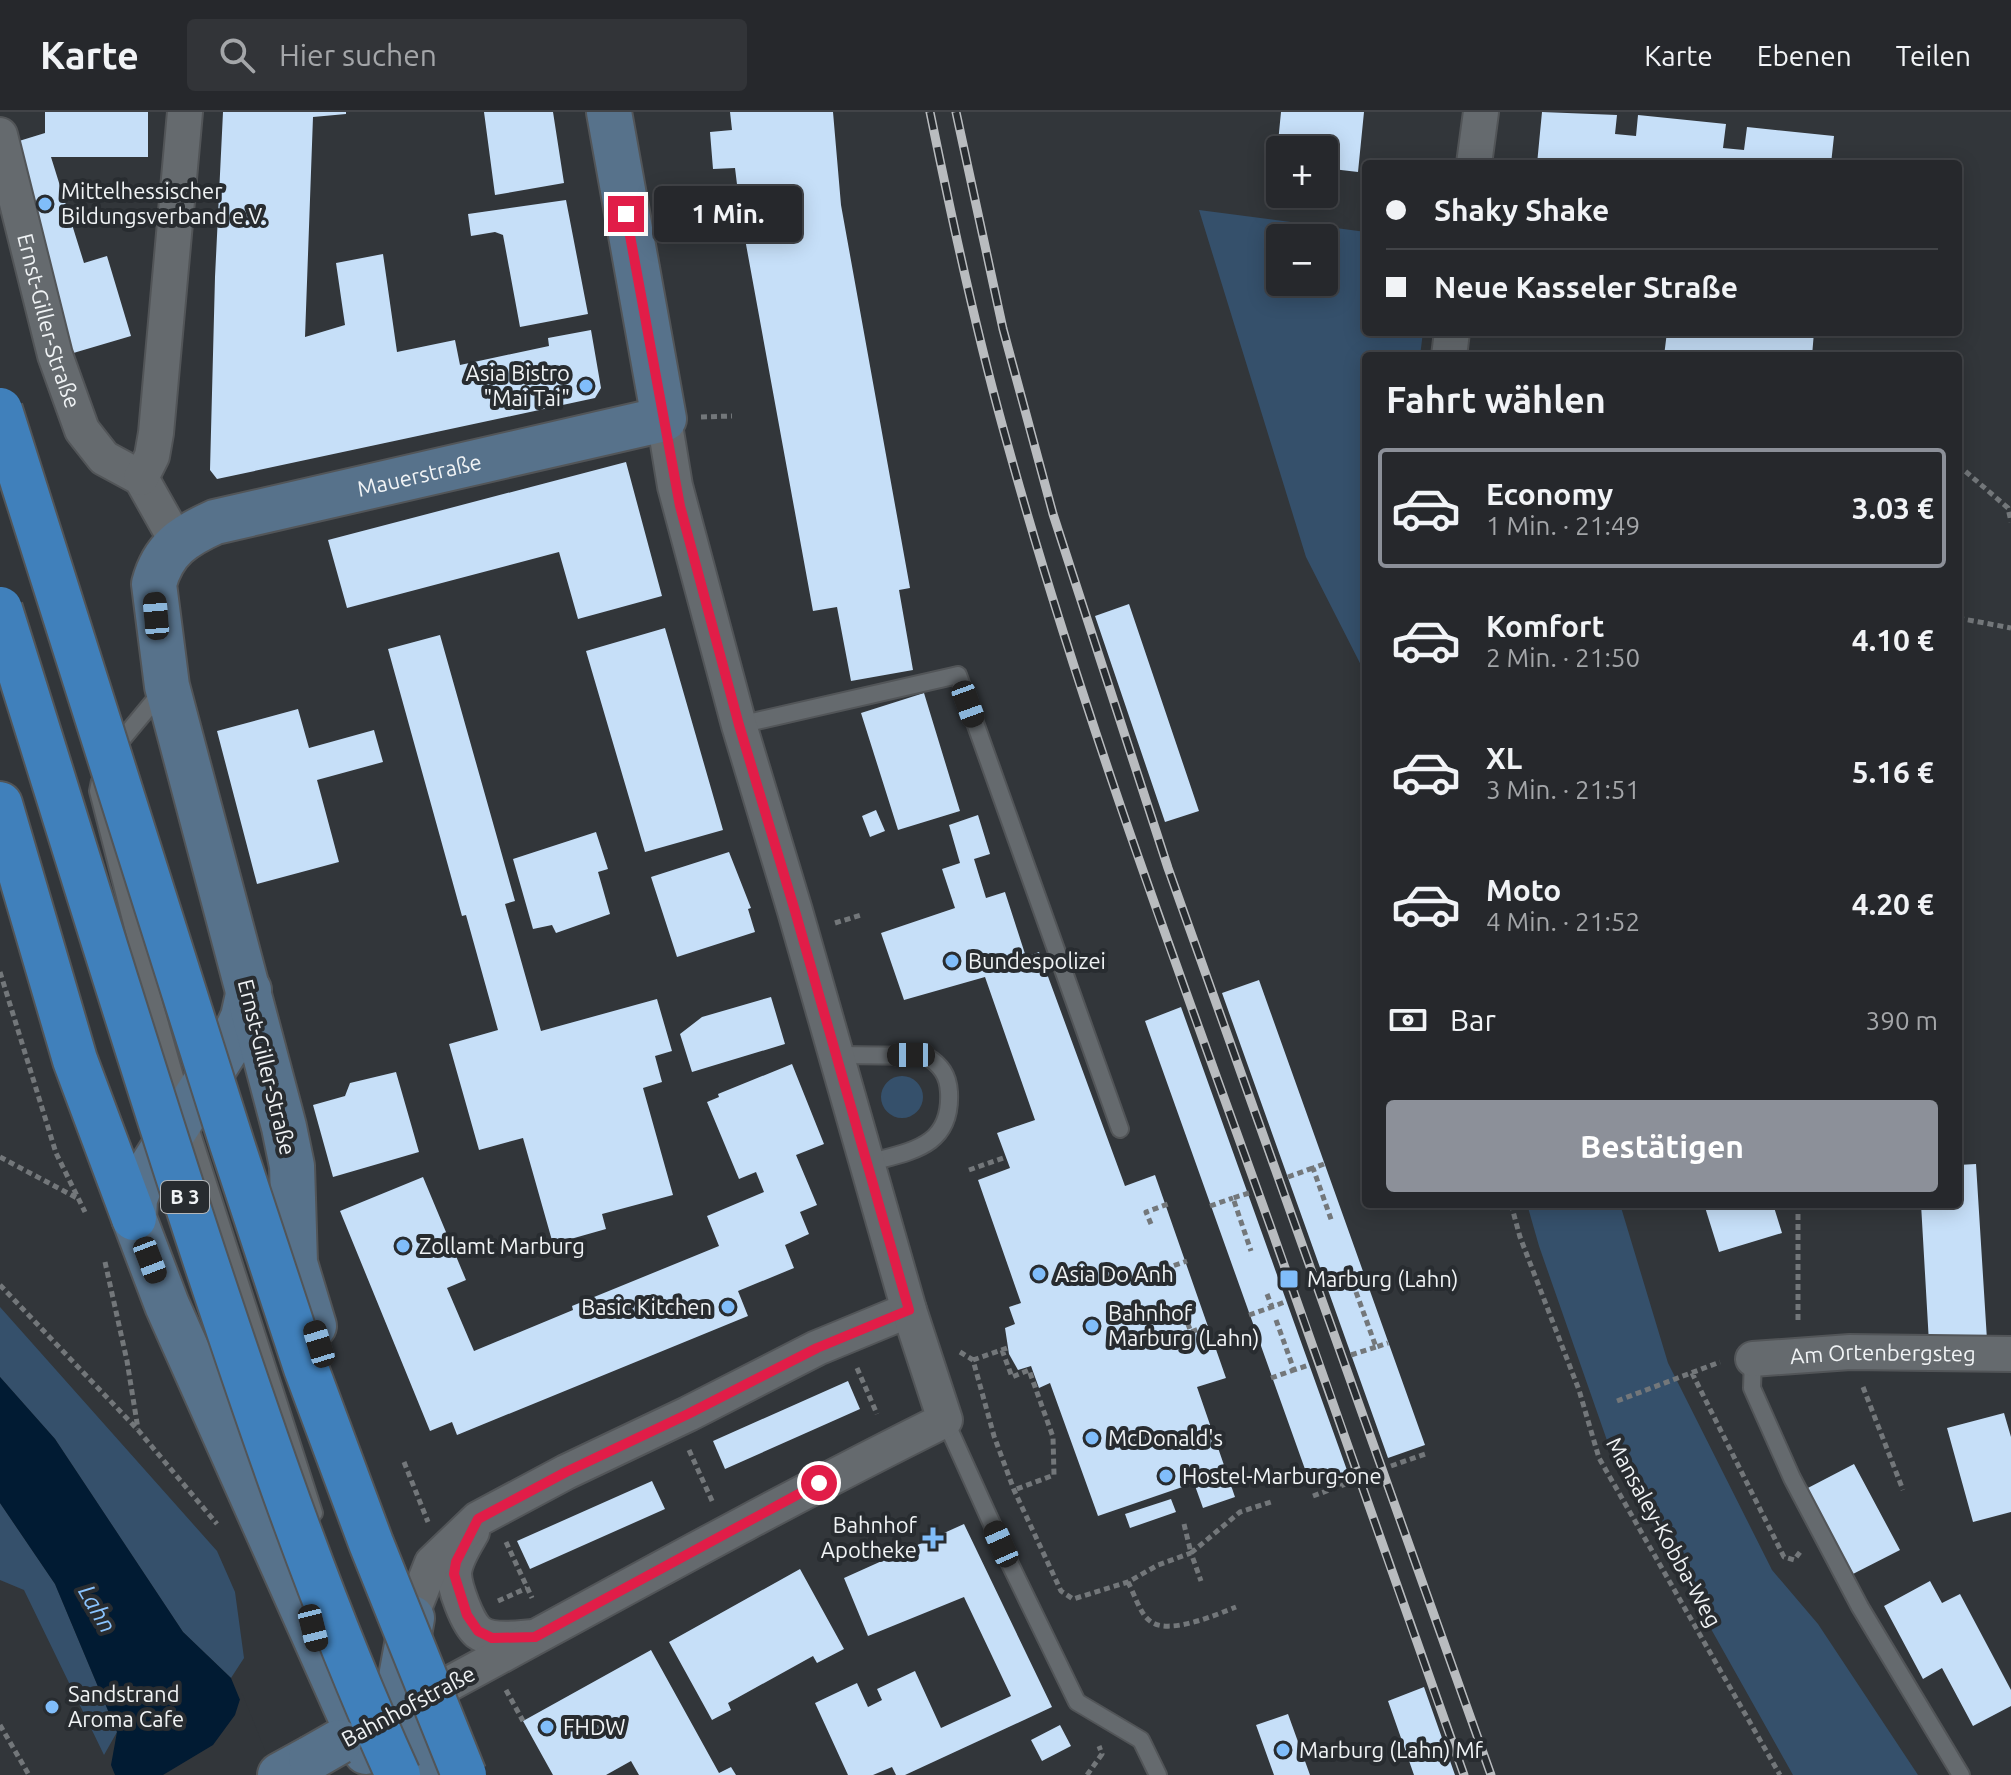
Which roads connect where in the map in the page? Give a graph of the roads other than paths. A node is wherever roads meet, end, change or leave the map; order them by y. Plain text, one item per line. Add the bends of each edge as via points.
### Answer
1 (185, 112) edge
2 (609, 112) edge
3 (1481, 112) edge
4 (0, 135) edge
5 (1475, 160) edge
6 (0, 410) edge
7 (664, 419) junction
8 (141, 478) junction
9 (177, 542) junction
10 (0, 609) edge
11 (167, 686) junction
12 (739, 725) junction
13 (0, 804) edge
14 (249, 990) junction
15 (837, 1055) junction
16 (185, 1112) junction
17 (1120, 1129) dead end
18 (868, 1163) junction
19 (134, 1218) junction
20 (909, 1310) junction
21 (2011, 1354) edge
22 (1740, 1360) joint
23 (945, 1420) junction
24 (490, 1525) junction
25 (413, 1611) junction
26 (535, 1637) junction
27 (317, 1644) junction
28 (403, 1709) junction
29 (348, 1738) junction
30 (280, 1775) edge
31 (378, 1775) edge
32 (398, 1775) edge
33 (434, 1775) edge
34 (464, 1775) edge
35 (1158, 1775) edge
36 (1961, 1775) edge

1 - 8 street via 156,433
2 - 7 main road
3 - 5 street
4 - 8 street, Ernst-Giller-Straße via 55,355 82,430 104,458
6 - 34 highway, bridge via 306,1368
7 - 9 main road, Mauerstraße via 244,513
7 - 12 street via 675,486
8 - 9 street
9 - 11 main road, Ernst-Giller-Straße via 158,568 154,584
10 - 32 highway, B 3, bridge via 248,1387 324,1596
11 - 14 main road, Ernst-Giller-Straße
11 - 16 lane via 104,762 98,791
12 - 15 street
12 - 17 lane via 958,675
13 - 19 highway, B 3 via 75,1060
14 - 16 main road via 234,1037
14 - 25 main road, Ernst-Giller-Straße via 292,1166 295,1263 344,1425
15 - 18 street
15 - 18 lane via 926,1056 946,1076 949,1110 933,1140
16 - 19 main road via 141,1183
16 - 27 lane via 320,1534 309,1611
18 - 20 street
19 - 27 main road via 167,1305
20 - 23 street
20 - 24 street via 817,1348 566,1472
21 - 22 street, Am Ortenbergsteg via 1850,1352
22 - 36 lane via 1792,1478 1860,1607
23 - 26 street, Bahnhofstraße
23 - 35 lane via 1077,1702 1141,1740
24 - 25 street via 432,1563
24 - 26 street, Bahnhofstraße via 456,1562 454,1574 467,1615 478,1631 492,1638
25 - 28 main road via 399,1688
26 - 28 street, Bahnhofstraße
27 - 29 main road
28 - 29 main road, Bahnhofstraße
28 - 33 main road
29 - 30 main road, Bahnhofstraße, bridge
29 - 31 main road

